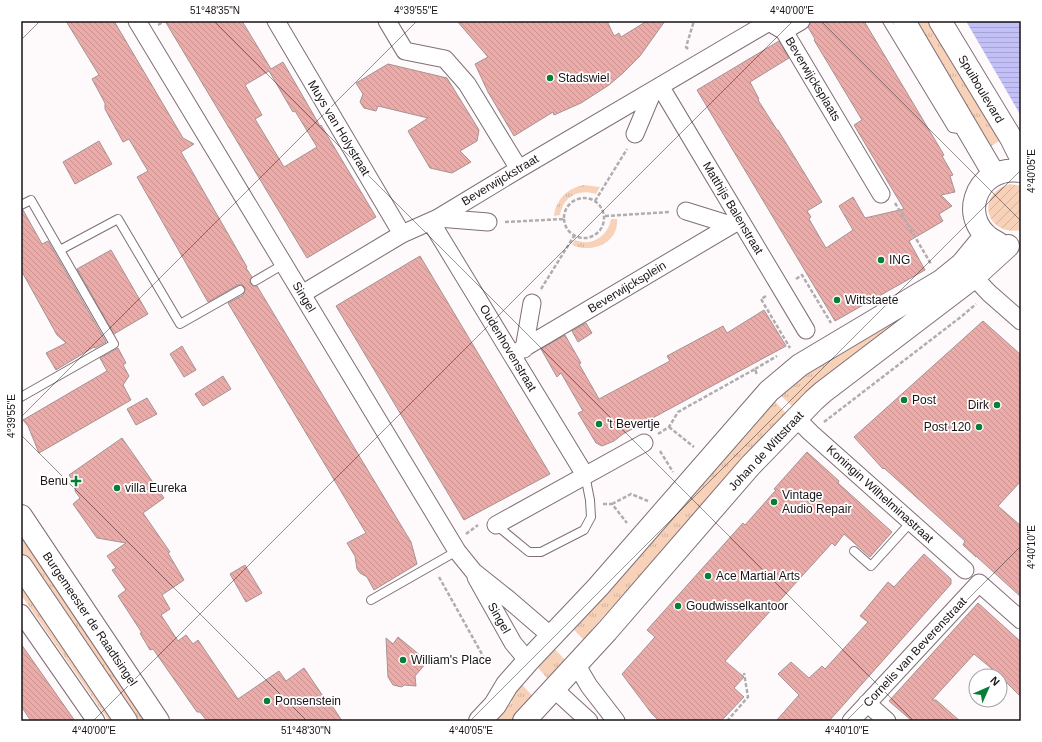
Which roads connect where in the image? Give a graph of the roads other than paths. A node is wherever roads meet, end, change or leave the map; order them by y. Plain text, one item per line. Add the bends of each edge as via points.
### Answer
1 (137, 21) edge
2 (276, 21) edge
3 (387, 21) edge
4 (801, 21) edge
5 (887, 21) edge
6 (904, 21) edge
7 (940, 21) edge
8 (784, 31) junction
9 (698, 65) joint
10 (656, 89) junction
11 (970, 132) junction
12 (635, 134) road end
13 (1021, 158) edge
14 (519, 169) junction
15 (1021, 171) edge
16 (994, 174) junction
17 (881, 194) road end
18 (21, 205) edge
19 (686, 211) road end
20 (435, 220) junction
21 (488, 222) road end
22 (736, 223) junction
23 (402, 234) junction
24 (986, 235) junction
25 (1015, 245) edge
26 (60, 250) junction
27 (284, 264) junction
28 (974, 277) junction
29 (255, 281) dead end
30 (240, 290) dead end
31 (302, 294) junction
32 (532, 302) road end
33 (1021, 321) edge
34 (806, 330) dead end
35 (518, 352) junction
36 (21, 397) edge
37 (804, 425) junction
38 (648, 440) road end
39 (585, 475) junction
40 (21, 516) edge
41 (911, 522) junction
42 (496, 525) joint
43 (455, 547) junction
44 (854, 550) dead end
45 (21, 566) edge
46 (965, 570) dead end
47 (474, 572) junction
48 (371, 600) dead end
49 (21, 613) edge
50 (1021, 620) edge
51 (551, 636) junction
52 (528, 661) junction
53 (576, 664) junction
54 (554, 689) junction
55 (867, 703) junction
56 (96, 721) edge
57 (126, 721) edge
58 (158, 721) edge
59 (480, 721) edge
60 (524, 721) edge
61 (589, 721) edge
62 (616, 721) edge
63 (851, 721) edge
64 (887, 721) edge

1 - 27 street, Singel
2 - 23 street, Muys van Holystraat
3 - 14 street via 405,51 445,59 467,84
4 - 8 street
5 - 11 lane via 952,128
6 - 11 street
7 - 13 street, Spuiboulevard
8 - 9 street, Beverwijcksplaats via 769,22
8 - 17 street, Beverwijcksplaats
9 - 10 street, Beverwijckstraat
10 - 12 street
10 - 14 street, Beverwijckstraat
10 - 22 street, Matthijs Balenstraat
11 - 16 street
14 - 20 street, Beverwijckstraat
15 - 16 street
16 - 24 street via 981,186 974,203 976,220
18 - 26 lane via 30,200
19 - 22 street
20 - 21 street
20 - 23 street, Beverwijckstraat
20 - 35 street, Oudenhovenstraat
22 - 34 street, Matthijs Balenstraat via 781,288
22 - 35 street, Beverwijcksplein
23 - 31 street, Beverwijckstraat
24 - 25 street via 992,240
24 - 51 street via 962,264 942,281 800,365 770,391 598,587
25 - 28 street, Johan de Wittstraat
26 - 30 lane via 118,219 180,324
26 - 36 lane via 114,344
27 - 29 lane
27 - 31 street, Singel
28 - 33 street via 988,293
28 - 37 street, Johan de Wittstraat via 823,392
31 - 43 street, Singel
32 - 35 street
35 - 39 street, Oudenhovenstraat
37 - 41 street, Koningin Wilhelminastraat
37 - 53 street, Johan de Wittstraat via 750,466
38 - 39 street
39 - 42 street
39 - 42 lane via 591,517 584,530 541,552 529,552
40 - 58 street, Burgemeester de Raadtsingel
41 - 44 lane via 871,566
41 - 46 street, Koningin Wilhelminastraat
43 - 47 street, Singel
43 - 48 lane via 433,564
45 - 57 street
47 - 51 street, Singel
47 - 52 street, Singel via 513,643
49 - 56 street
50 - 55 street, Cornelis van Beverenstraat via 979,583
51 - 52 street
52 - 59 street
53 - 54 street, Johan de Wittstraat
53 - 62 street
54 - 60 street, Johan de Wittstraat
54 - 61 street
55 - 63 street, Cornelis van Beverenstraat
55 - 64 street

